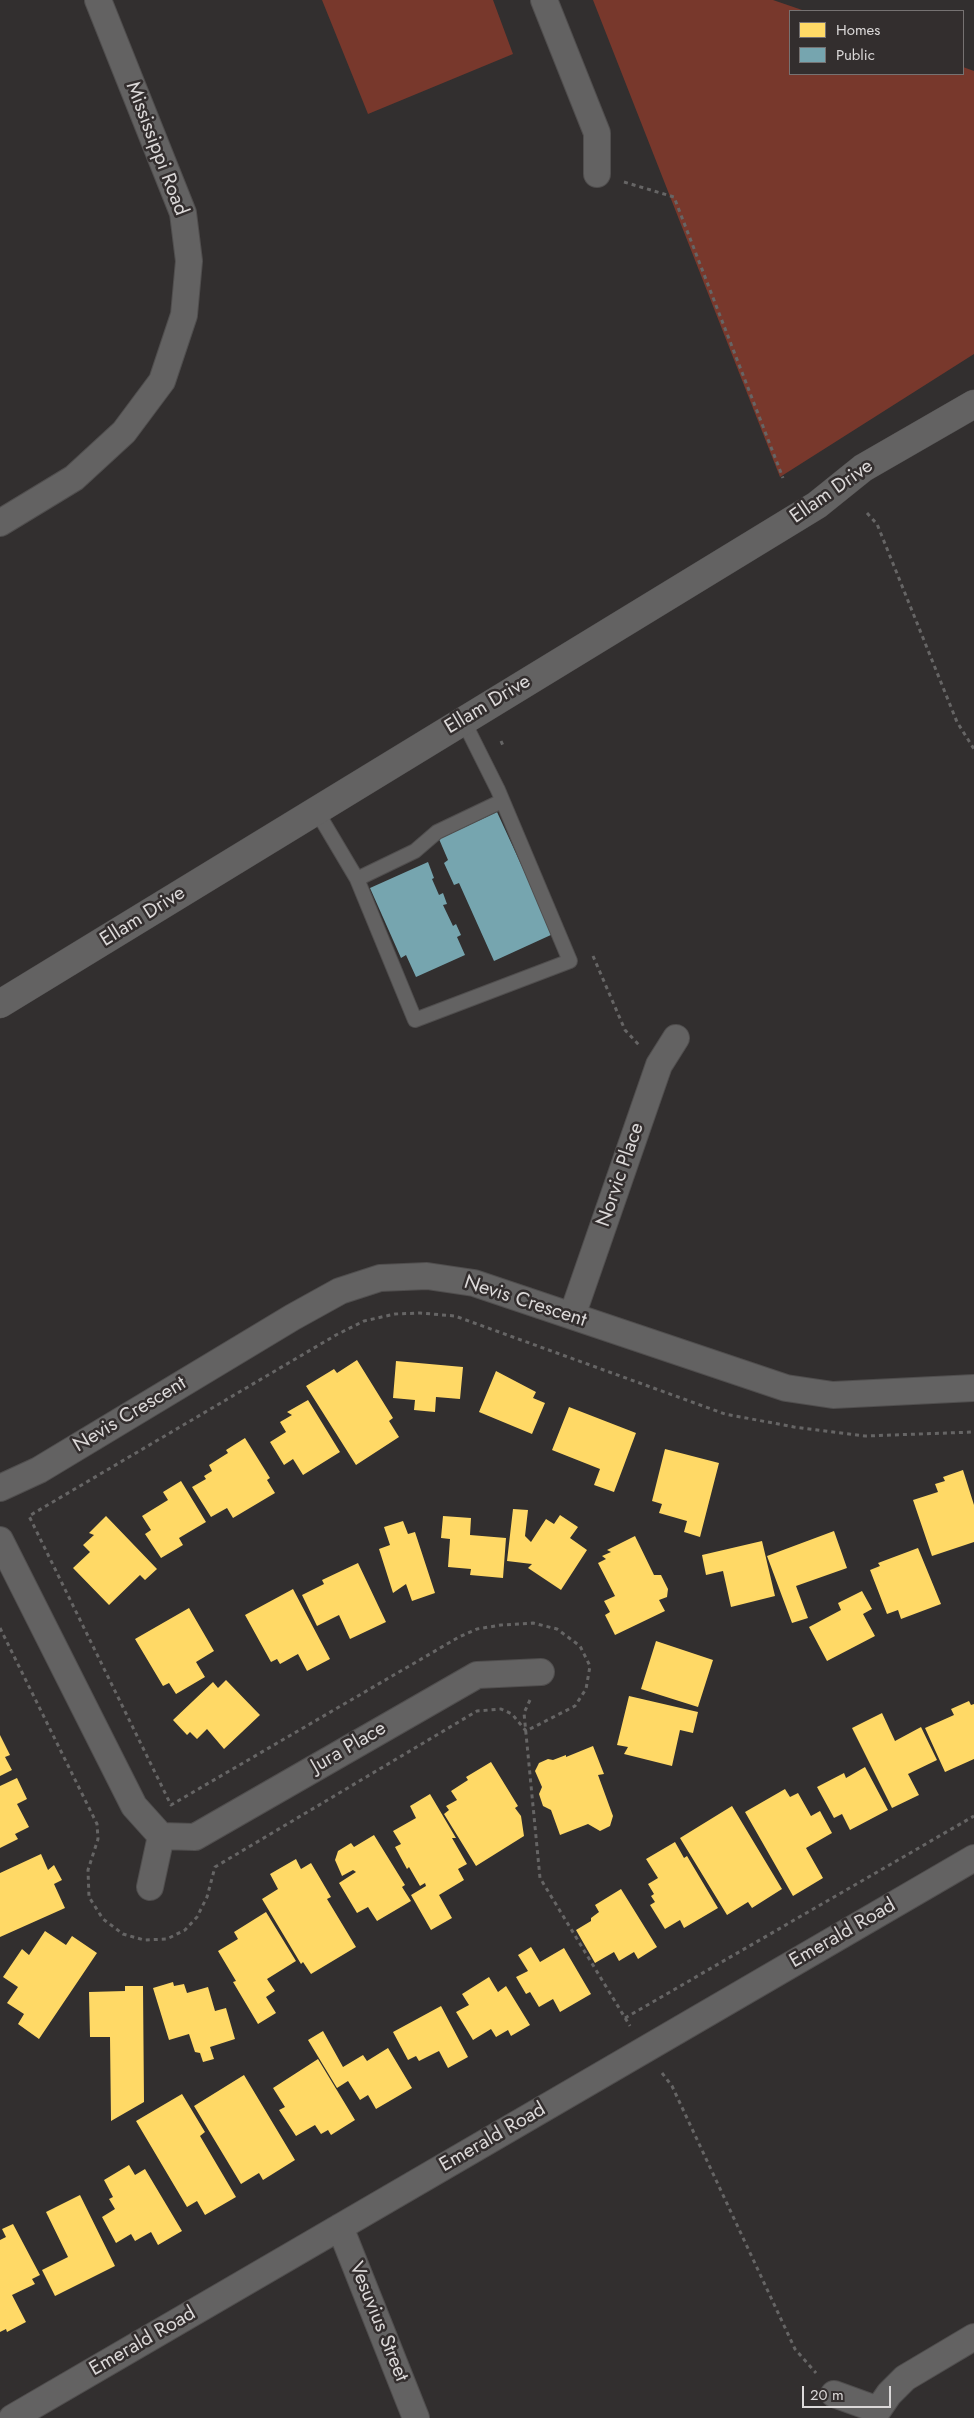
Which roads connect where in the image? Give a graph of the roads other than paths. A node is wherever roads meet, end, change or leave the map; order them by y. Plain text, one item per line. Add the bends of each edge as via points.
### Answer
1 (98, 0) edge
2 (544, 0) edge
3 (597, 174) road end
4 (974, 404) edge
5 (0, 523) edge
6 (463, 720) junction
7 (502, 800) junction
8 (316, 810) junction
9 (356, 879) junction
10 (0, 1004) edge
11 (676, 1038) dead end
12 (572, 1316) junction
13 (974, 1388) edge
14 (0, 1488) edge
15 (0, 1540) edge
16 (541, 1672) dead end
17 (161, 1836) junction
18 (974, 1858) edge
19 (150, 1887) dead end
20 (340, 2227) junction
21 (974, 2336) edge
22 (834, 2394) dead end
23 (877, 2414) edge
24 (12, 2418) edge
25 (416, 2418) edge

1 - 5 street, Mississippi Road via 183,213 189,261 184,315 162,381 124,432 74,478
2 - 3 street via 596,133
4 - 6 street, Ellam Drive via 863,468 817,505
6 - 7 lane
6 - 8 street, Ellam Drive
7 - 9 lane via 437,832 415,851
7 - 9 lane via 570,961 415,1020
8 - 9 lane
8 - 10 street, Ellam Drive
11 - 12 street, Norvic Place via 659,1065
12 - 13 street, Nevis Crescent via 786,1388 833,1395
12 - 14 street, Nevis Crescent via 474,1282 427,1276 380,1278 340,1291 293,1316 39,1470
15 - 17 street via 134,1806
16 - 17 street, Jura Place via 477,1675 195,1837
17 - 19 street
18 - 20 street, Emerald Road
20 - 24 street, Emerald Road
20 - 25 street, Vesuvius Street
21 - 23 street via 905,2378 889,2394
22 - 23 street

